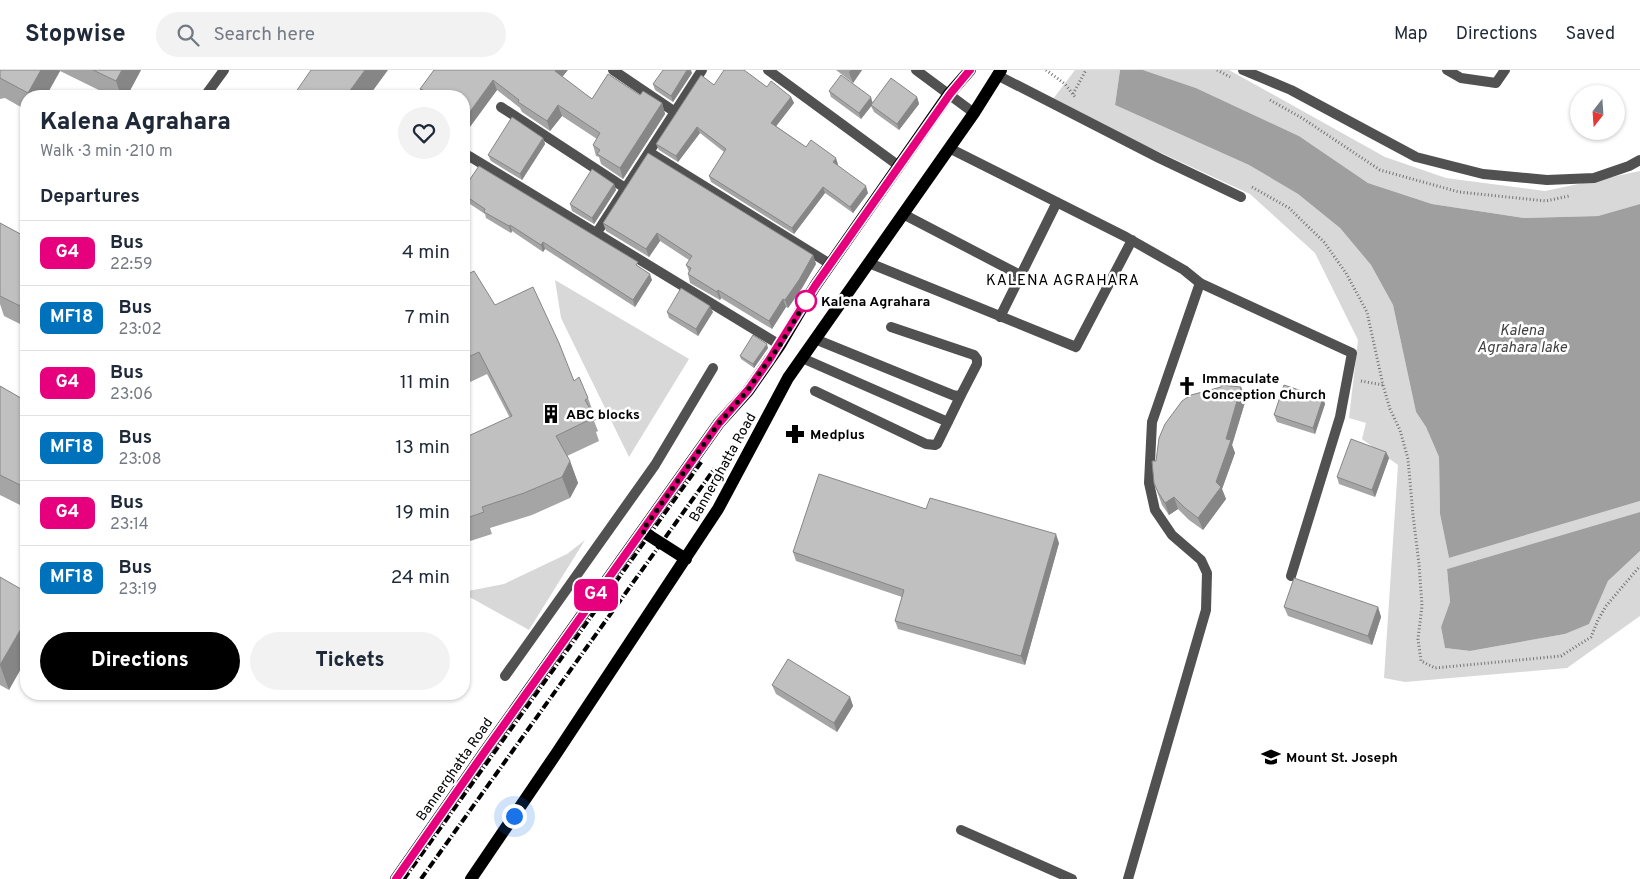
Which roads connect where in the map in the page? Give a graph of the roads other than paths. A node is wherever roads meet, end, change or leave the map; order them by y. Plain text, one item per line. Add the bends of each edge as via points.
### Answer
1 (224, 70) edge
2 (613, 70) edge
3 (702, 70) edge
4 (768, 70) edge
5 (916, 70) edge
6 (970, 70) edge
7 (1243, 70) edge
8 (1447, 70) edge
9 (1505, 70) edge
10 (999, 73) edge
11 (209, 90) edge
12 (950, 94) junction
13 (501, 107) dead end
14 (675, 112) junction
15 (974, 113) junction
16 (949, 148) junction
17 (649, 152) junction
18 (470, 157) edge
19 (1640, 160) edge
20 (899, 166) junction
21 (625, 188) junction
22 (1241, 197) dead end
23 (1057, 202) junction
24 (903, 214) junction
25 (596, 234) junction
26 (1132, 240) junction
27 (869, 263) junction
28 (830, 264) junction
29 (1020, 275) junction
30 (1200, 283) junction
31 (1000, 316) junction
32 (891, 327) dead end
33 (816, 339) junction
34 (780, 345) junction
35 (802, 358) junction
36 (713, 368) dead end
37 (815, 391) dead end
38 (960, 395) junction
39 (948, 422) junction
40 (642, 531) junction
41 (686, 558) junction
42 (1291, 576) dead end
43 (505, 676) dead end
44 (961, 830) dead end
45 (396, 879) edge
46 (471, 879) edge
47 (1072, 879) edge
48 (1128, 879) edge

1 - 11 street
2 - 14 street
3 - 14 street
4 - 20 street
5 - 12 street
6 - 12 main road, Bannerghatta Road
7 - 19 street via 1291,90 1416,157 1483,174 1546,180 1594,178
8 - 9 street via 1461,78 1496,83
10 - 15 main road, Bannerghatta Road
10 - 22 street via 1159,158
12 - 15 street
12 - 20 main road, Bannerghatta Road
13 - 21 street
14 - 17 street
15 - 16 main road, Bannerghatta Road
16 - 23 street
16 - 24 main road, Bannerghatta Road
17 - 21 street
17 - 28 street
18 - 25 street
20 - 28 main road, Bannerghatta Road
21 - 25 street
23 - 26 street
23 - 29 street
24 - 27 main road, Bannerghatta Road
24 - 29 street
25 - 34 street
26 - 30 street
26 - 31 street via 1076,347
27 - 31 street
27 - 33 main road, Bannerghatta Road
28 - 34 main road, Bannerghatta Road
29 - 31 street
30 - 42 street via 1352,353 1340,417
30 - 48 street via 1152,422 1149,483 1155,510 1172,535 1201,560 1207,574 1206,610
32 - 38 street via 974,355 977,364
33 - 35 main road, Bannerghatta Road
33 - 38 street via 955,396
34 - 40 main road, Bannerghatta Road via 748,390 719,423
35 - 39 street
35 - 41 main road, Bannerghatta Road via 788,378 718,509
36 - 43 street via 655,465
37 - 39 street via 926,444 936,444
38 - 39 street
40 - 41 main road
40 - 45 main road, Bannerghatta Road
41 - 46 main road, Bannerghatta Road
44 - 47 street

